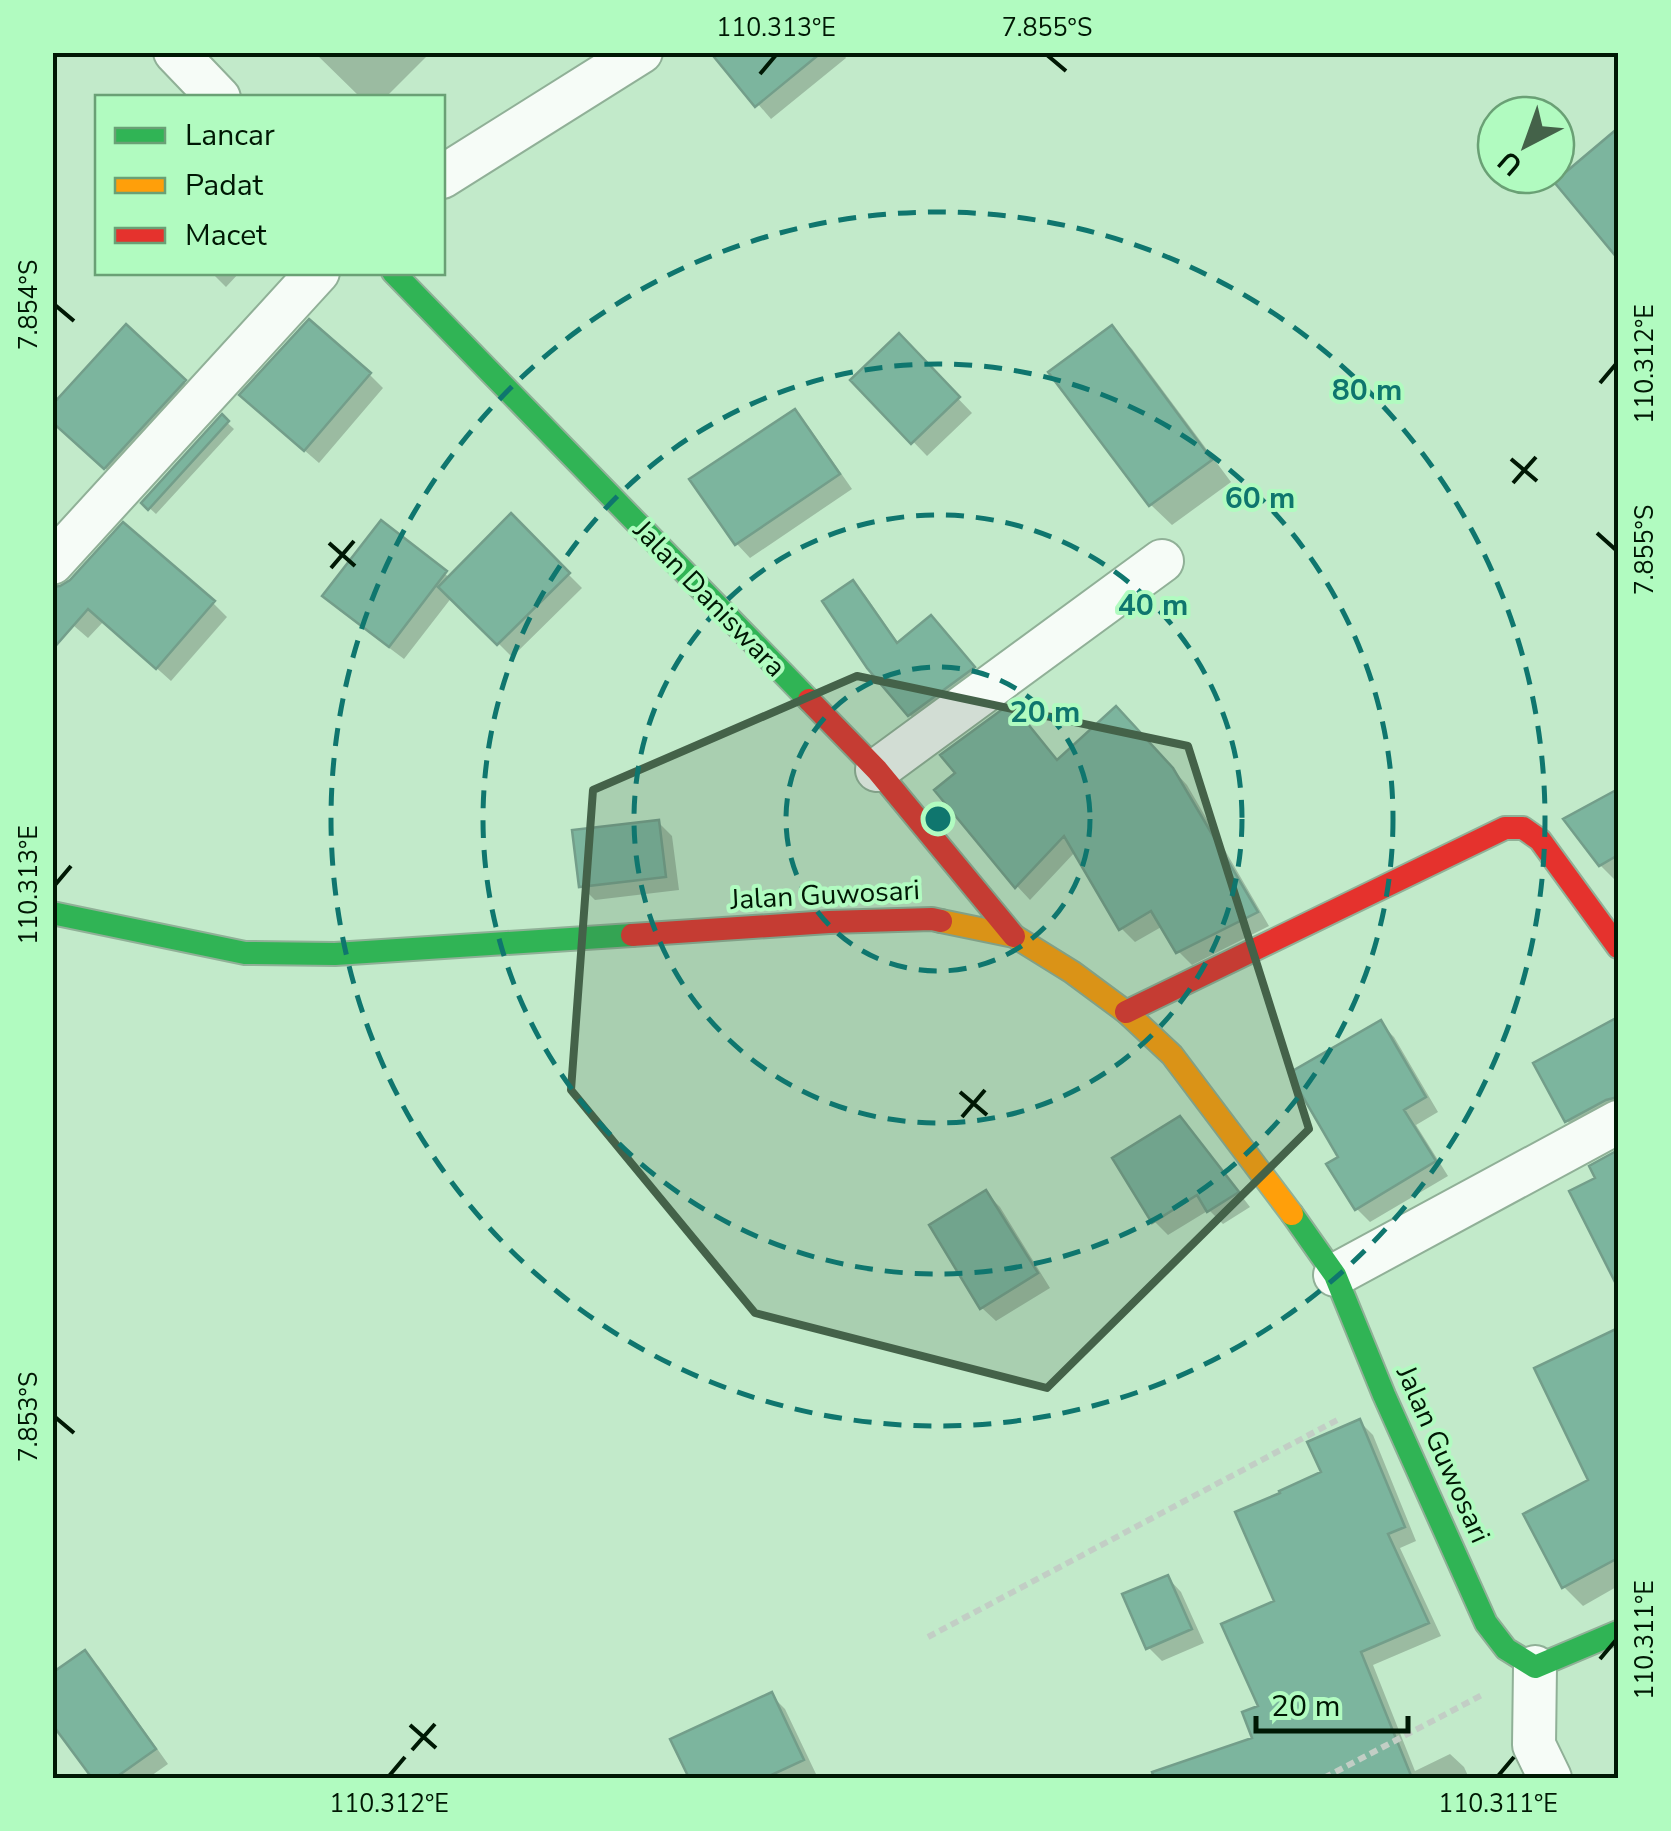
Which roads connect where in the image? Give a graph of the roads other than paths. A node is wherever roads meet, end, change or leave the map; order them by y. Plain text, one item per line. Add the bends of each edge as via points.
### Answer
1 (174, 52) edge
2 (641, 52) edge
3 (217, 95) edge
4 (445, 175) edge
5 (315, 275) edge
6 (396, 275) edge
7 (1162, 561) dead end
8 (52, 563) edge
9 (877, 770) junction
10 (52, 913) edge
11 (1014, 936) junction
12 (1617, 940) edge
13 (1126, 1012) junction
14 (1618, 1122) edge
15 (1335, 1276) junction
16 (1618, 1632) edge
17 (1535, 1667) junction
18 (1535, 1767) edge

1 - 3 street
2 - 4 street
5 - 8 street
6 - 9 street, Jalan Daniswara
7 - 9 street
9 - 11 street, Jalan Daniswara
10 - 11 street, Jalan Guwosari via 245,954 932,918
11 - 13 street, Jalan Guwosari
12 - 13 street via 1545,845 1519,826
13 - 15 street, Jalan Guwosari via 1172,1055
14 - 15 street
15 - 17 street, Jalan Guwosari via 1486,1624 1506,1649
16 - 17 street
17 - 18 street

